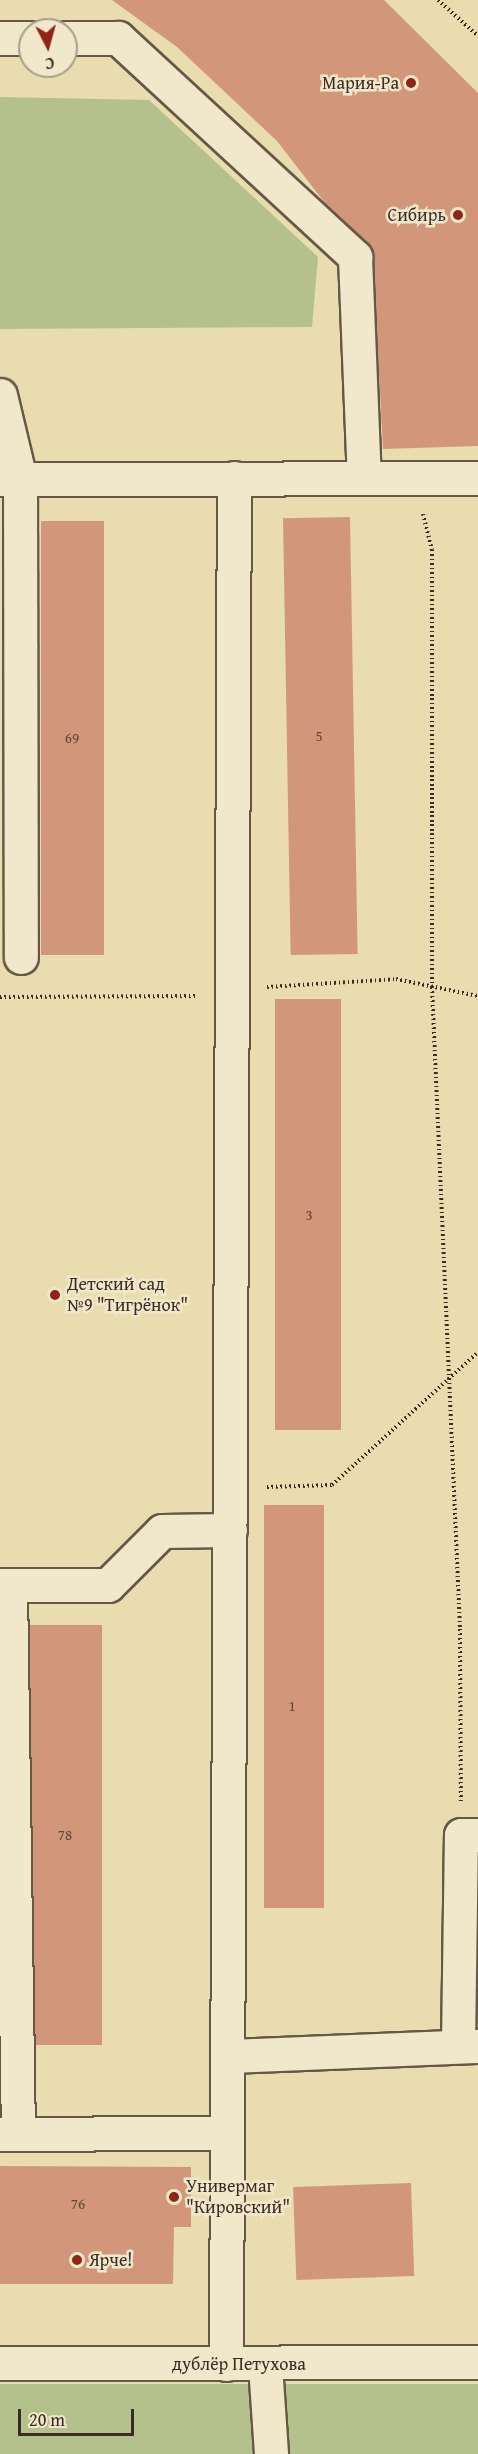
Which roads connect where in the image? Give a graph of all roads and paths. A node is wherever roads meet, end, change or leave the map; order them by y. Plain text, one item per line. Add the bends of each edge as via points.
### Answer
1 (438, 0) edge
2 (478, 36) edge
3 (0, 38) edge
4 (18, 38) edge
5 (78, 38) edge
6 (0, 395) edge
7 (234, 478) junction
8 (364, 478) junction
9 (414, 478) junction
10 (478, 478) edge
11 (10, 479) edge
12 (21, 957) dead end
13 (478, 1352) edge
14 (449, 1378) junction
15 (230, 1488) junction
16 (230, 1530) junction
17 (5, 1585) edge
18 (469, 1835) edge
19 (468, 2046) edge
20 (228, 2056) junction
21 (227, 2133) junction
22 (9, 2134) edge
23 (478, 2362) edge
24 (0, 2363) edge
25 (226, 2364) junction
26 (264, 2365) junction
27 (271, 2454) edge

1 - 2 path
3 - 4 street
5 - 8 street via 118,38 355,257
6 - 11 street
7 - 8 street
7 - 11 street
7 - 15 street
8 - 9 street
9 - 10 street
9 - 14 path via 432,550 432,987
11 - 12 street
13 - 14 path
14 - 15 path via 332,1485
14 - 18 path
15 - 16 street
16 - 17 street via 162,1531 108,1585
16 - 20 street
17 - 22 street
18 - 19 street
19 - 20 street
20 - 21 street
21 - 22 street
21 - 25 street
23 - 26 street, дублёр Петухова
24 - 25 street, дублёр Петухова
25 - 26 street, дублёр Петухова
26 - 27 street

